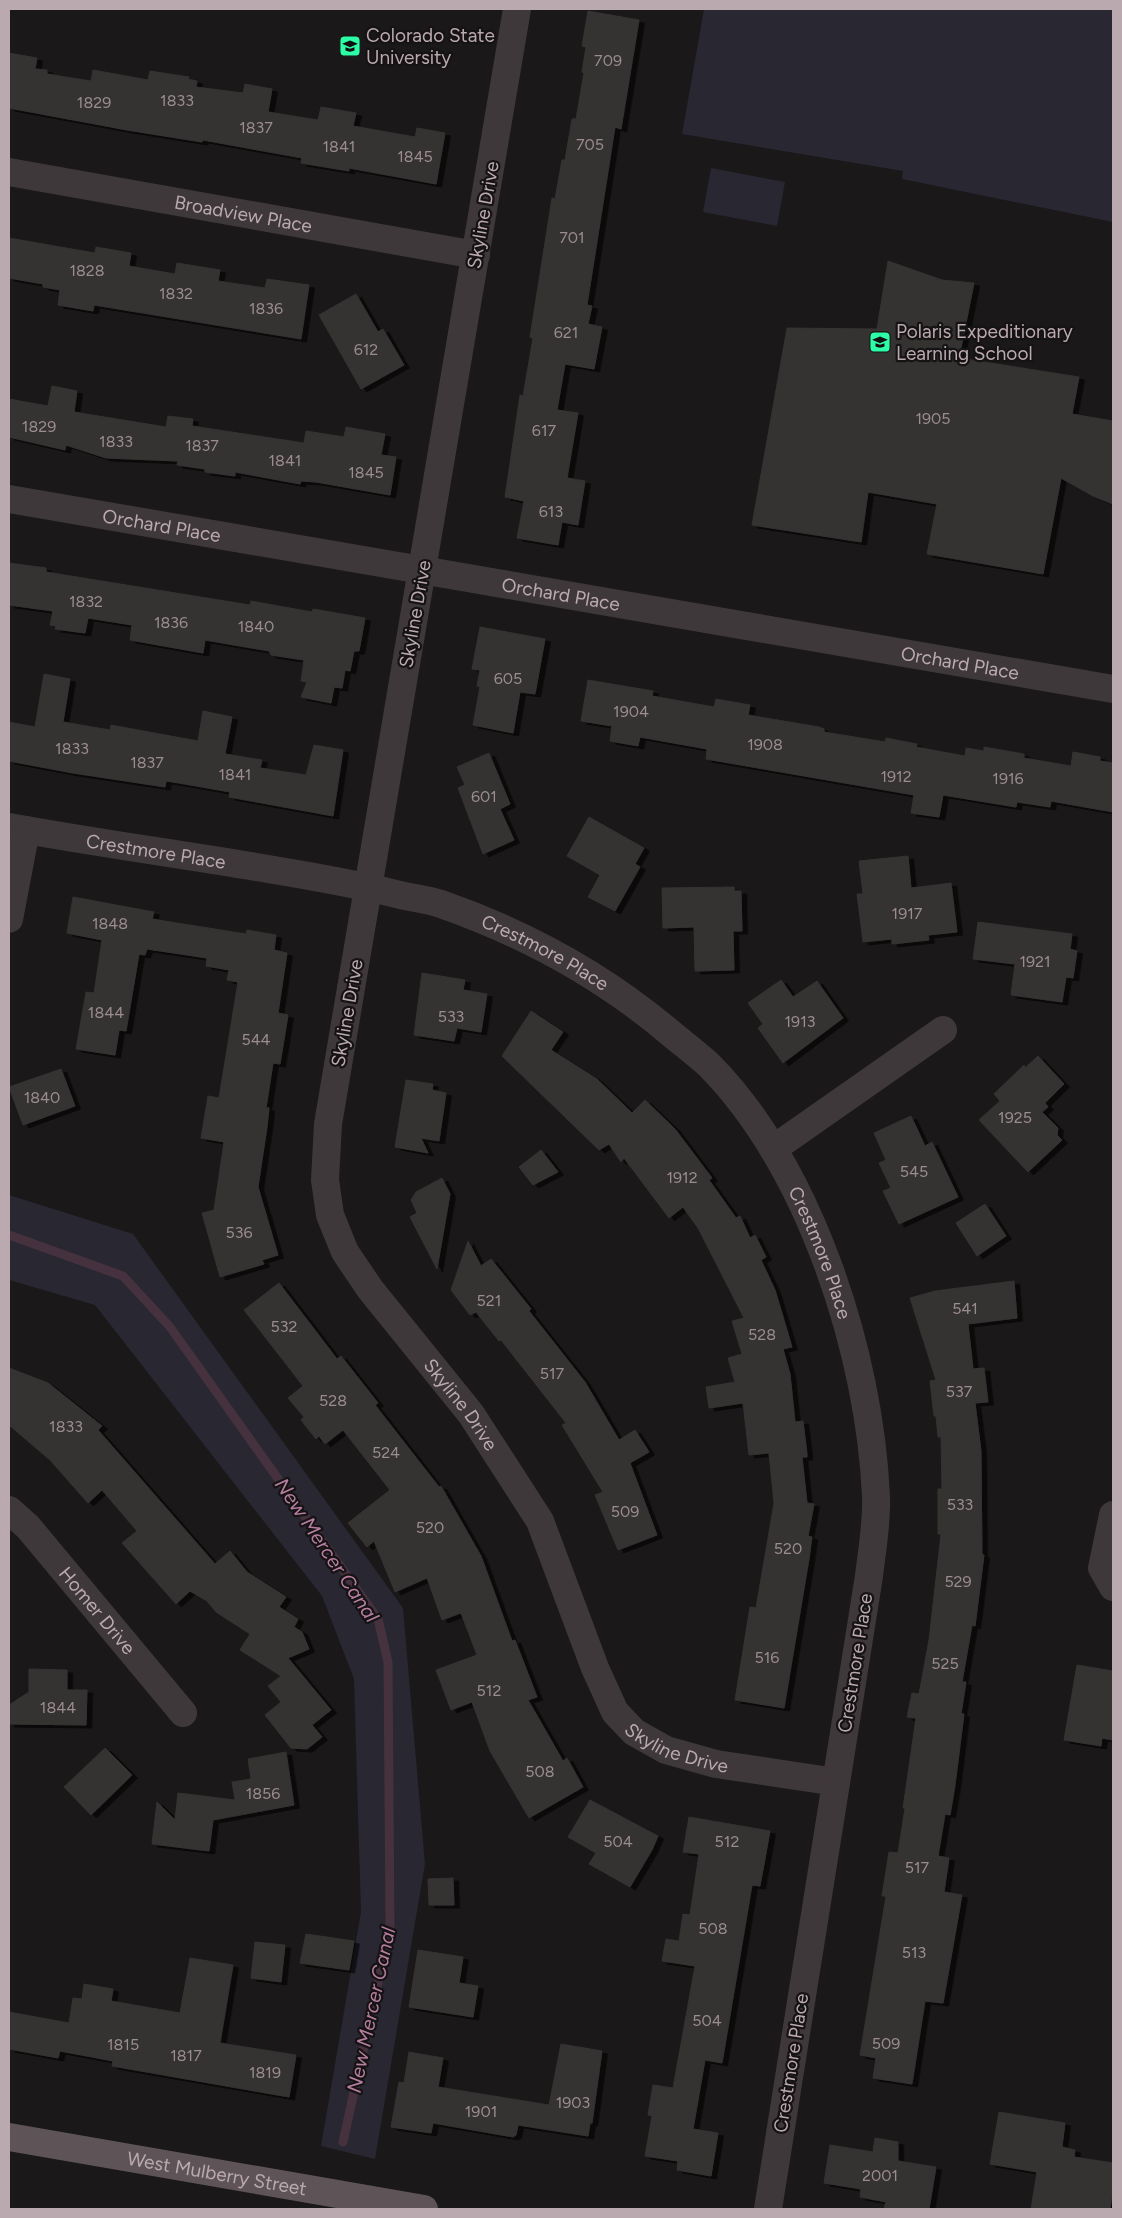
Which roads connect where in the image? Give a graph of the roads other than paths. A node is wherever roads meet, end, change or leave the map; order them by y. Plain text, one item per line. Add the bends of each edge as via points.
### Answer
1 (517, 9) edge
2 (9, 172) edge
3 (476, 255) junction
4 (9, 499) edge
5 (422, 570) junction
6 (1113, 689) edge
7 (18, 829) edge
8 (368, 886) junction
9 (9, 919) edge
10 (943, 1030) dead end
11 (773, 1149) junction
12 (9, 1510) edge
13 (1113, 1515) edge
14 (1113, 1587) edge
15 (183, 1713) dead end
16 (836, 1782) junction
17 (9, 2138) edge
18 (424, 2209) edge
19 (768, 2209) edge

1 - 3 street, Skyline Drive
2 - 3 street, Broadview Place
3 - 5 street, Skyline Drive
4 - 5 street, Orchard Place
5 - 6 street, Orchard Place
5 - 8 street, Skyline Drive
7 - 8 street, Crestmore Place
7 - 9 street
8 - 11 street, Crestmore Place via 438,903 489,923 559,955 605,982 709,1065
8 - 16 street, Skyline Drive via 328,1124 324,1175 330,1215 345,1252 370,1289 471,1414 540,1521 595,1668 615,1712 634,1732 666,1750 716,1764
10 - 11 street
11 - 16 street, Crestmore Place via 804,1208 826,1262 856,1352 871,1427 877,1502
12 - 15 street, Homer Drive via 28,1527
13 - 14 street via 1102,1568
16 - 19 street, Crestmore Place
17 - 18 main road, West Mulberry Street

